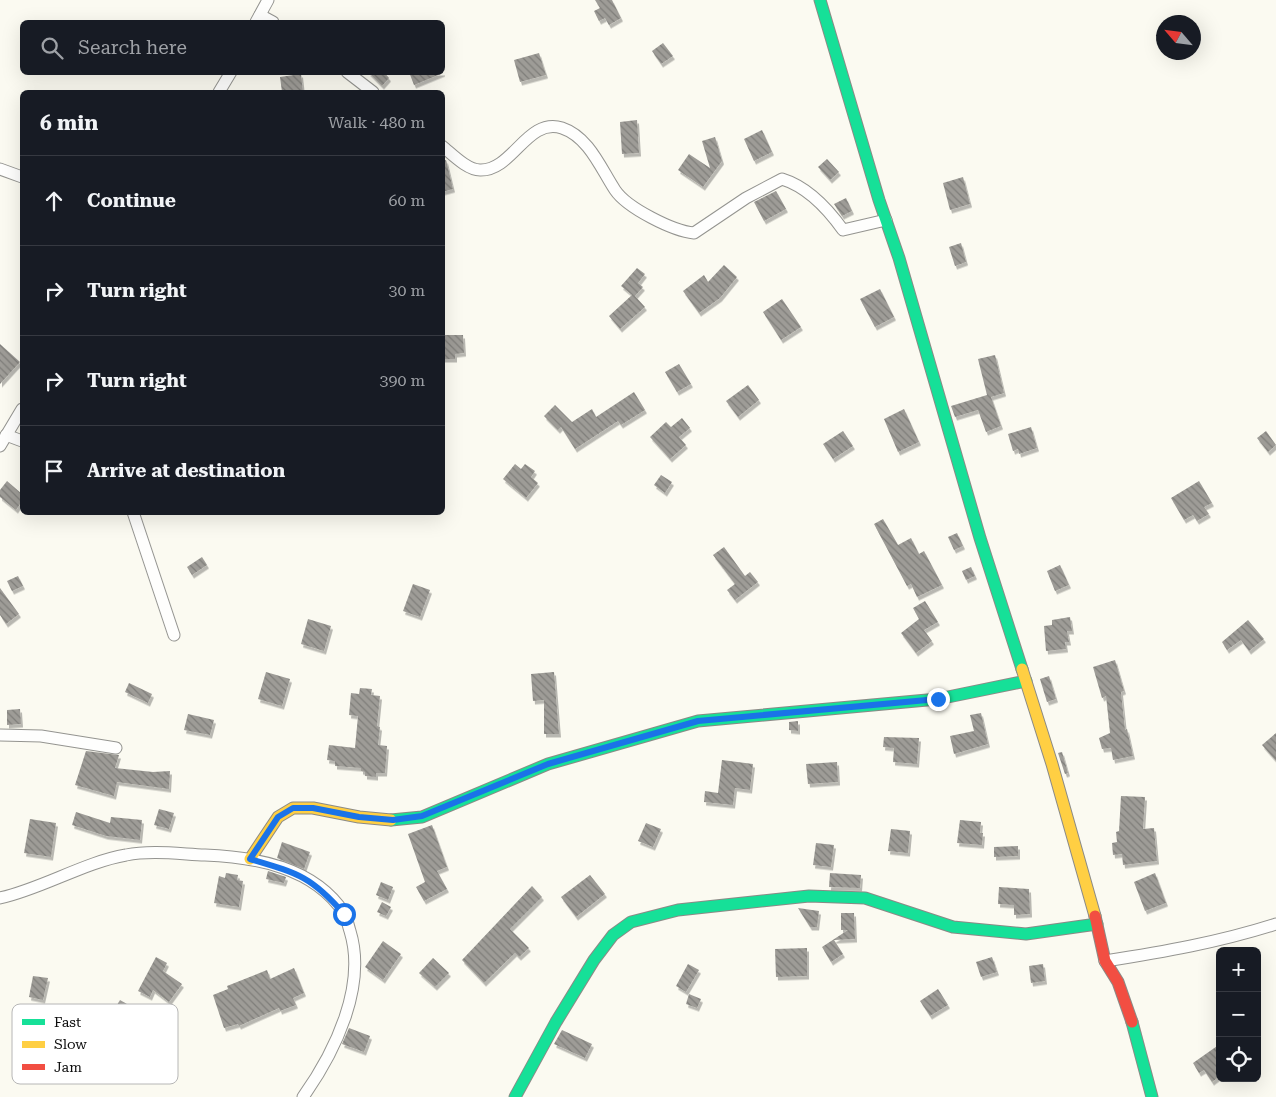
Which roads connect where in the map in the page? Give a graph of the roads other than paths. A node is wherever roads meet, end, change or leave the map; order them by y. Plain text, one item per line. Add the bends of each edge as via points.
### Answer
1 (268, 0) edge
2 (820, 0) edge
3 (258, 18) edge
4 (229, 75) edge
5 (351, 75) edge
6 (220, 90) edge
7 (369, 90) edge
8 (445, 148) edge
9 (0, 169) edge
10 (20, 176) edge
11 (886, 220) junction
12 (20, 412) edge
13 (6, 435) junction
14 (20, 440) edge
15 (0, 446) edge
16 (134, 515) edge
17 (174, 635) dead end
18 (1026, 681) junction
19 (0, 735) edge
20 (116, 748) dead end
21 (250, 859) junction
22 (0, 898) edge
23 (1097, 924) junction
24 (1276, 924) edge
25 (1105, 961) junction
26 (304, 1097) edge
27 (515, 1097) edge
28 (1152, 1097) edge

1 - 3 street
2 - 11 street
4 - 6 street
5 - 7 street
8 - 11 street via 465,164 480,170 498,165 539,129 561,128 581,139 625,201 680,232 694,233 746,198 782,179 796,183 829,210 843,230
9 - 10 street
11 - 18 street
12 - 13 street
13 - 14 street
13 - 15 street
16 - 17 street
18 - 21 street via 938,699 698,721 548,764 422,816 393,820 293,808 278,817
18 - 23 street
19 - 20 street via 41,736
21 - 22 street via 126,855
21 - 26 street via 298,874 324,890 344,914 353,942 354,983 340,1029
23 - 25 street
23 - 27 street via 1026,934 953,927 865,898 809,896 678,910 631,922 613,935 594,960
24 - 25 street via 1183,949
25 - 28 street via 1118,982 1131,1017

